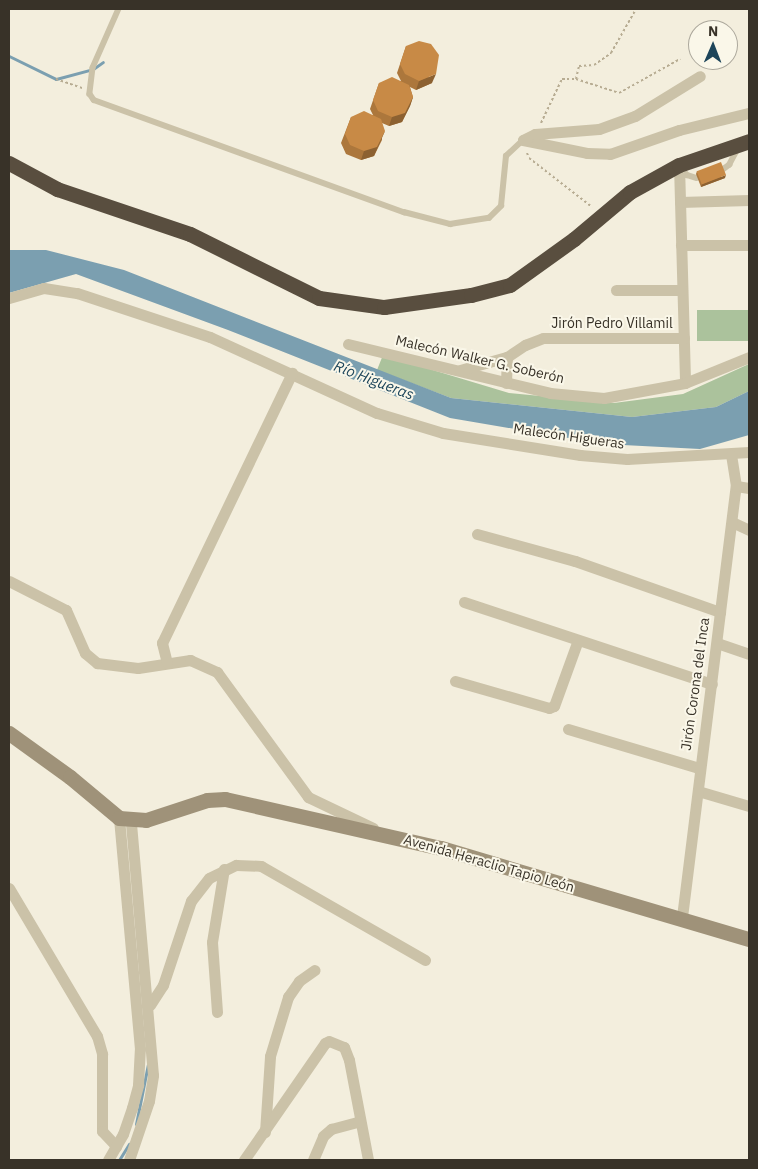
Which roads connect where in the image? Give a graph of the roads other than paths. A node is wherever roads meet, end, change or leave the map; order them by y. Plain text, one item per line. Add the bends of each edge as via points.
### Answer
1 (119, 9) edge
2 (700, 76) dead end
3 (749, 113) edge
4 (523, 140) junction
5 (744, 142) edge
6 (9, 163) edge
7 (679, 165) junction
8 (722, 170) edge
9 (697, 178) edge
10 (749, 200) edge
11 (680, 202) junction
12 (681, 245) junction
13 (749, 245) edge
14 (616, 290) dead end
15 (682, 290) junction
16 (9, 298) edge
17 (684, 338) junction
18 (348, 344) dead end
19 (507, 357) junction
20 (749, 357) edge
21 (458, 371) junction
22 (292, 373) junction
23 (506, 383) junction
24 (684, 383) junction
25 (749, 452) edge
26 (731, 455) junction
27 (736, 486) junction
28 (749, 488) edge
29 (732, 522) junction
30 (749, 530) edge
31 (478, 534) dead end
32 (9, 581) edge
33 (464, 602) dead end
34 (720, 612) junction
35 (578, 640) junction
36 (718, 643) junction
37 (749, 654) edge
38 (166, 663) junction
39 (455, 681) dead end
40 (712, 684) junction
41 (568, 729) dead end
42 (9, 733) edge
43 (699, 768) junction
44 (698, 791) junction
45 (749, 806) edge
46 (125, 819) junction
47 (385, 834) junction
48 (224, 869) junction
49 (9, 888) edge
50 (682, 917) junction
51 (749, 939) edge
52 (425, 960) dead end
53 (315, 970) dead end
54 (150, 1005) junction
55 (217, 1012) dead end
56 (360, 1121) junction
57 (265, 1132) junction
58 (116, 1146) junction
59 (108, 1160) edge
60 (129, 1160) edge
61 (244, 1160) edge
62 (313, 1160) edge
63 (368, 1160) edge

1 - 4 lane via 93,69 90,91 94,100 404,212 450,224 489,218 501,206 506,156
2 - 4 street via 635,116 599,129 535,134
3 - 4 street via 680,130 610,154 587,153
5 - 7 highway
5 - 8 lane
6 - 7 highway via 57,189 190,234 319,298 384,307 471,295 510,284 630,192
7 - 9 lane via 687,175
7 - 11 street
10 - 11 street
11 - 12 street
12 - 13 street
12 - 15 street
14 - 15 street
15 - 17 street
16 - 22 street, Malecón Higueras via 44,288 77,292 210,338
17 - 19 street, Jirón Pedro Villamil via 543,338
17 - 24 street
18 - 21 street, Malecón Walker G. Soberón
19 - 21 street, Jirón Pedro Villamil
19 - 23 street
20 - 24 street, Malecón Walker G. Soberón
21 - 23 street, Malecón Walker G. Soberón
22 - 26 street, Malecón Higueras via 377,413 443,433 627,460
22 - 38 street via 162,643
23 - 24 street, Malecón Walker G. Soberón via 550,393 604,398
25 - 26 street, Malecón Higueras
26 - 27 street, Jirón Corona del Inca
27 - 28 street
27 - 29 street, Jirón Corona del Inca
29 - 30 street
29 - 34 street, Jirón Corona del Inca
31 - 34 street via 575,561
32 - 38 street via 66,610 85,653 97,663 138,668
33 - 35 street
34 - 36 street, Jirón Corona del Inca
35 - 39 street via 554,706 549,708
35 - 40 street
36 - 37 street
36 - 40 street, Jirón Corona del Inca
38 - 47 street via 190,660 217,672 308,798
40 - 43 street, Jirón Corona del Inca
41 - 43 street
42 - 46 street
43 - 44 street, Jirón Corona del Inca
44 - 45 street
44 - 50 street, Jirón Corona del Inca
46 - 47 street, Avenida Heraclio Tapio León via 207,800 225,799
46 - 54 street
46 - 58 street via 140,1049 138,1085
47 - 50 street, Avenida Heraclio Tapio León
48 - 52 street via 236,864 261,866
48 - 54 street via 209,878 192,901 162,985
48 - 55 street via 212,942
49 - 58 street via 97,1036 102,1054 102,1131
50 - 51 street, Avenida Heraclio Tapio León
53 - 57 street via 299,980 288,997 270,1056
54 - 60 street via 154,1075 149,1101
56 - 57 street via 344,1047 329,1041
56 - 62 street via 331,1129 323,1136
56 - 63 street
57 - 61 street
58 - 59 street

